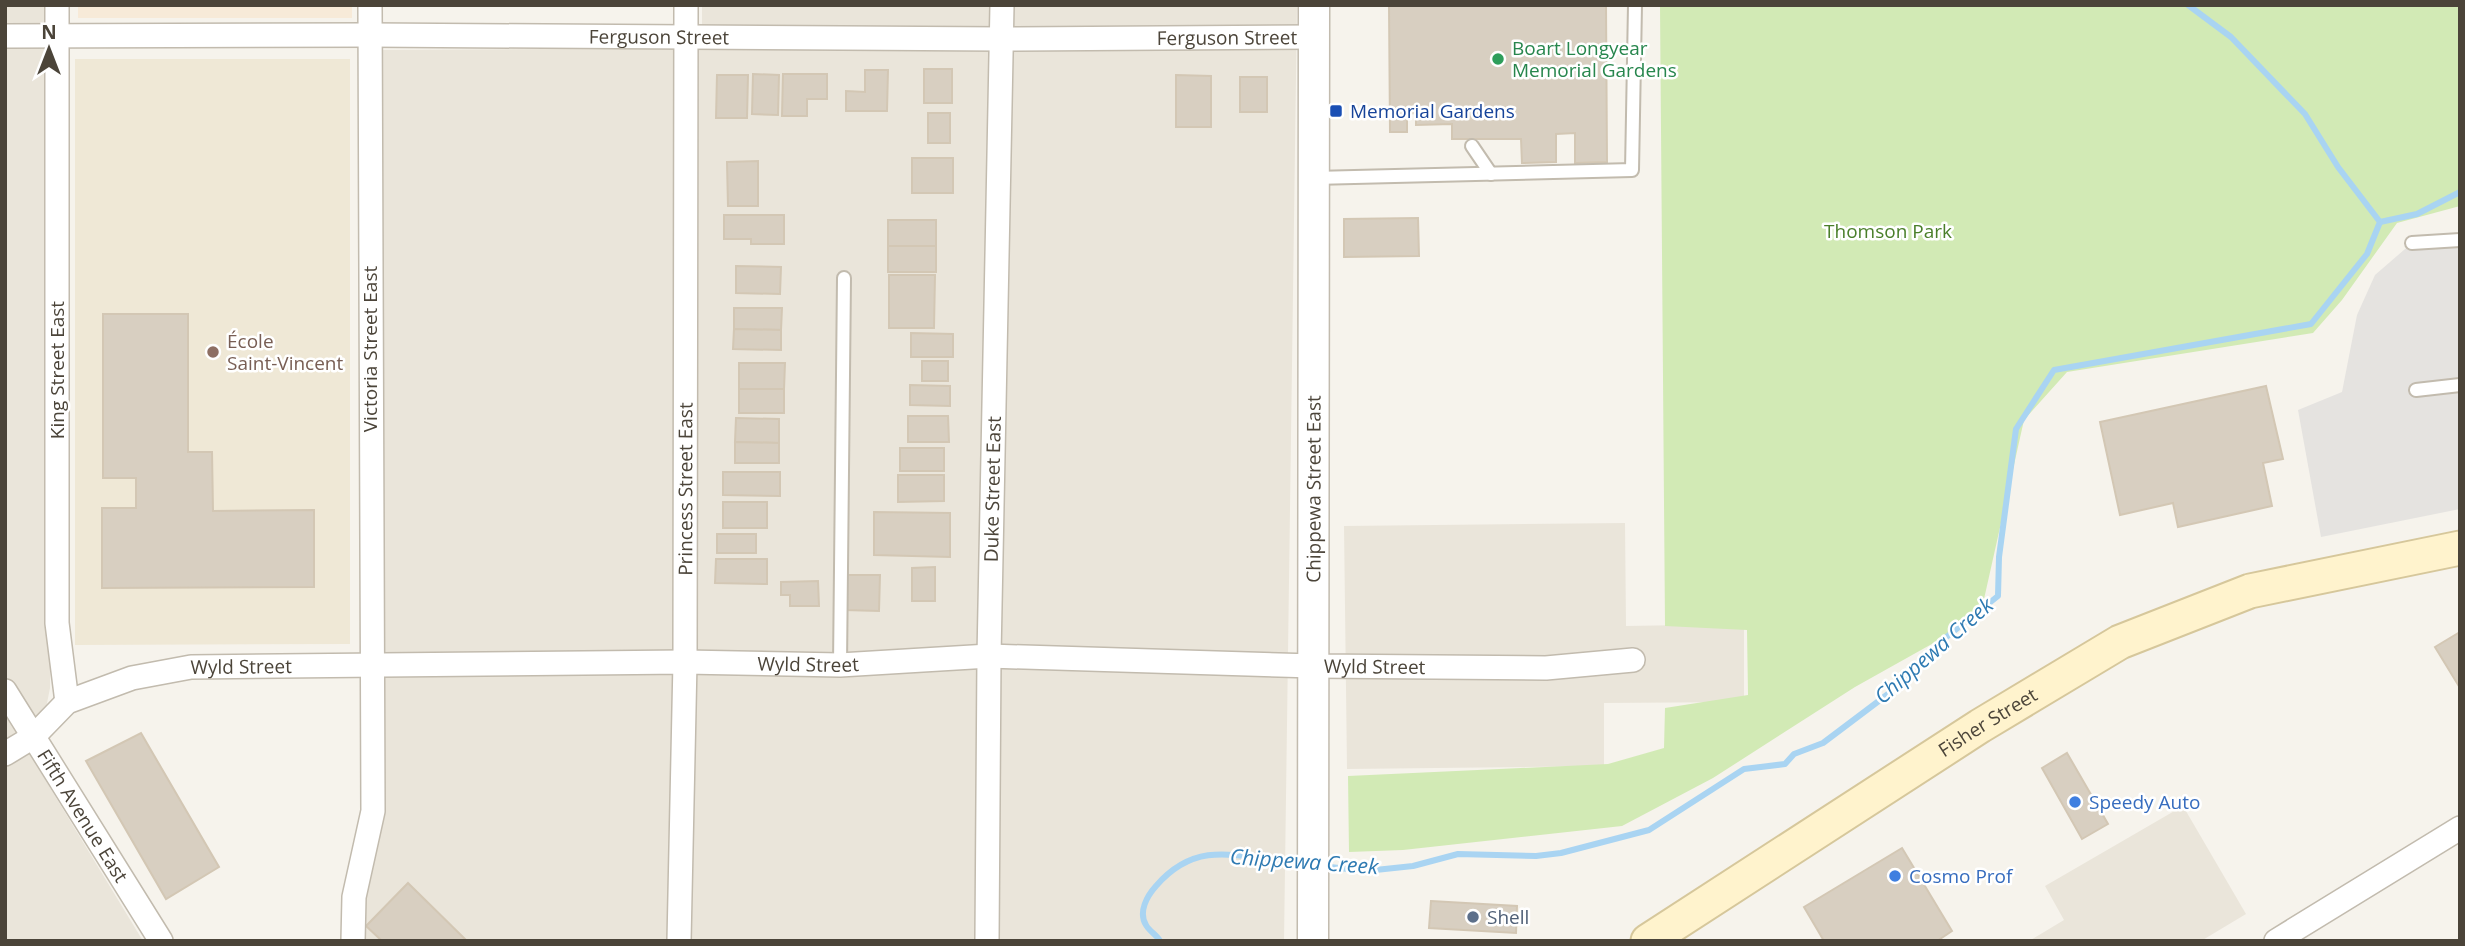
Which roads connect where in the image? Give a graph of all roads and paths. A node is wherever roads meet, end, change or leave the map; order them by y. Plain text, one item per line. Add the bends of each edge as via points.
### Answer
1 (57, 5) edge
2 (370, 5) edge
3 (686, 5) edge
4 (1002, 5) edge
5 (1314, 5) edge
6 (1635, 5) edge
7 (370, 35) junction
8 (5, 36) edge
9 (57, 36) junction
10 (687, 37) junction
11 (1314, 37) junction
12 (1002, 39) junction
13 (1472, 145) dead end
14 (1491, 174) junction
15 (1314, 178) junction
16 (2460, 240) edge
17 (2412, 243) dead end
18 (844, 278) dead end
19 (2460, 386) edge
20 (2416, 390) dead end
21 (2460, 548) edge
22 (2460, 562) edge
23 (2357, 572) junction
24 (989, 656) junction
25 (1633, 660) dead end
26 (685, 662) junction
27 (371, 664) junction
28 (840, 665) junction
29 (1314, 666) junction
30 (5, 691) edge
31 (67, 702) junction
32 (33, 737) junction
33 (5, 754) edge
34 (2460, 828) edge
35 (161, 941) edge
36 (353, 941) edge
37 (679, 941) edge
38 (987, 941) edge
39 (1313, 941) edge
40 (1648, 941) edge
41 (2276, 941) edge

1 - 9 street, King Street East
2 - 7 street, Victoria Street East
3 - 10 street, Princess Street East
4 - 12 street, Duke Street East
5 - 11 street, Chippewa Street East
6 - 14 lane via 1632,170
7 - 9 street, Ferguson Street
7 - 10 street, Ferguson Street
7 - 27 street, Victoria Street East
8 - 9 street, Ferguson Street
9 - 31 street, King Street East via 57,623
10 - 12 street, Ferguson Street
10 - 26 street, Princess Street East
11 - 12 street, Ferguson Street
11 - 15 street, Chippewa Street East
12 - 24 street, Duke Street East
13 - 14 lane
14 - 15 lane
15 - 29 street, Chippewa Street East
16 - 17 lane
18 - 28 lane
19 - 20 lane
21 - 23 main road, Fisher Street
22 - 23 main road, Fisher Street
23 - 40 main road, Fisher Street via 2250,591 2120,642 1980,726
24 - 28 street, Wyld Street
24 - 29 street, Wyld Street
24 - 38 street, Duke Street East
25 - 29 street, Wyld Street via 1546,668
26 - 27 street, Wyld Street
26 - 28 street, Wyld Street
26 - 37 street, Princess Street East
27 - 31 street, Wyld Street via 191,667 132,678
27 - 36 street, Victoria Street East via 373,811 354,897
29 - 39 street, Chippewa Street East
30 - 32 street, Fifth Avenue East
31 - 32 street, Wyld Street
32 - 33 street, Wyld Street
32 - 35 street, Fifth Avenue East
34 - 41 street

